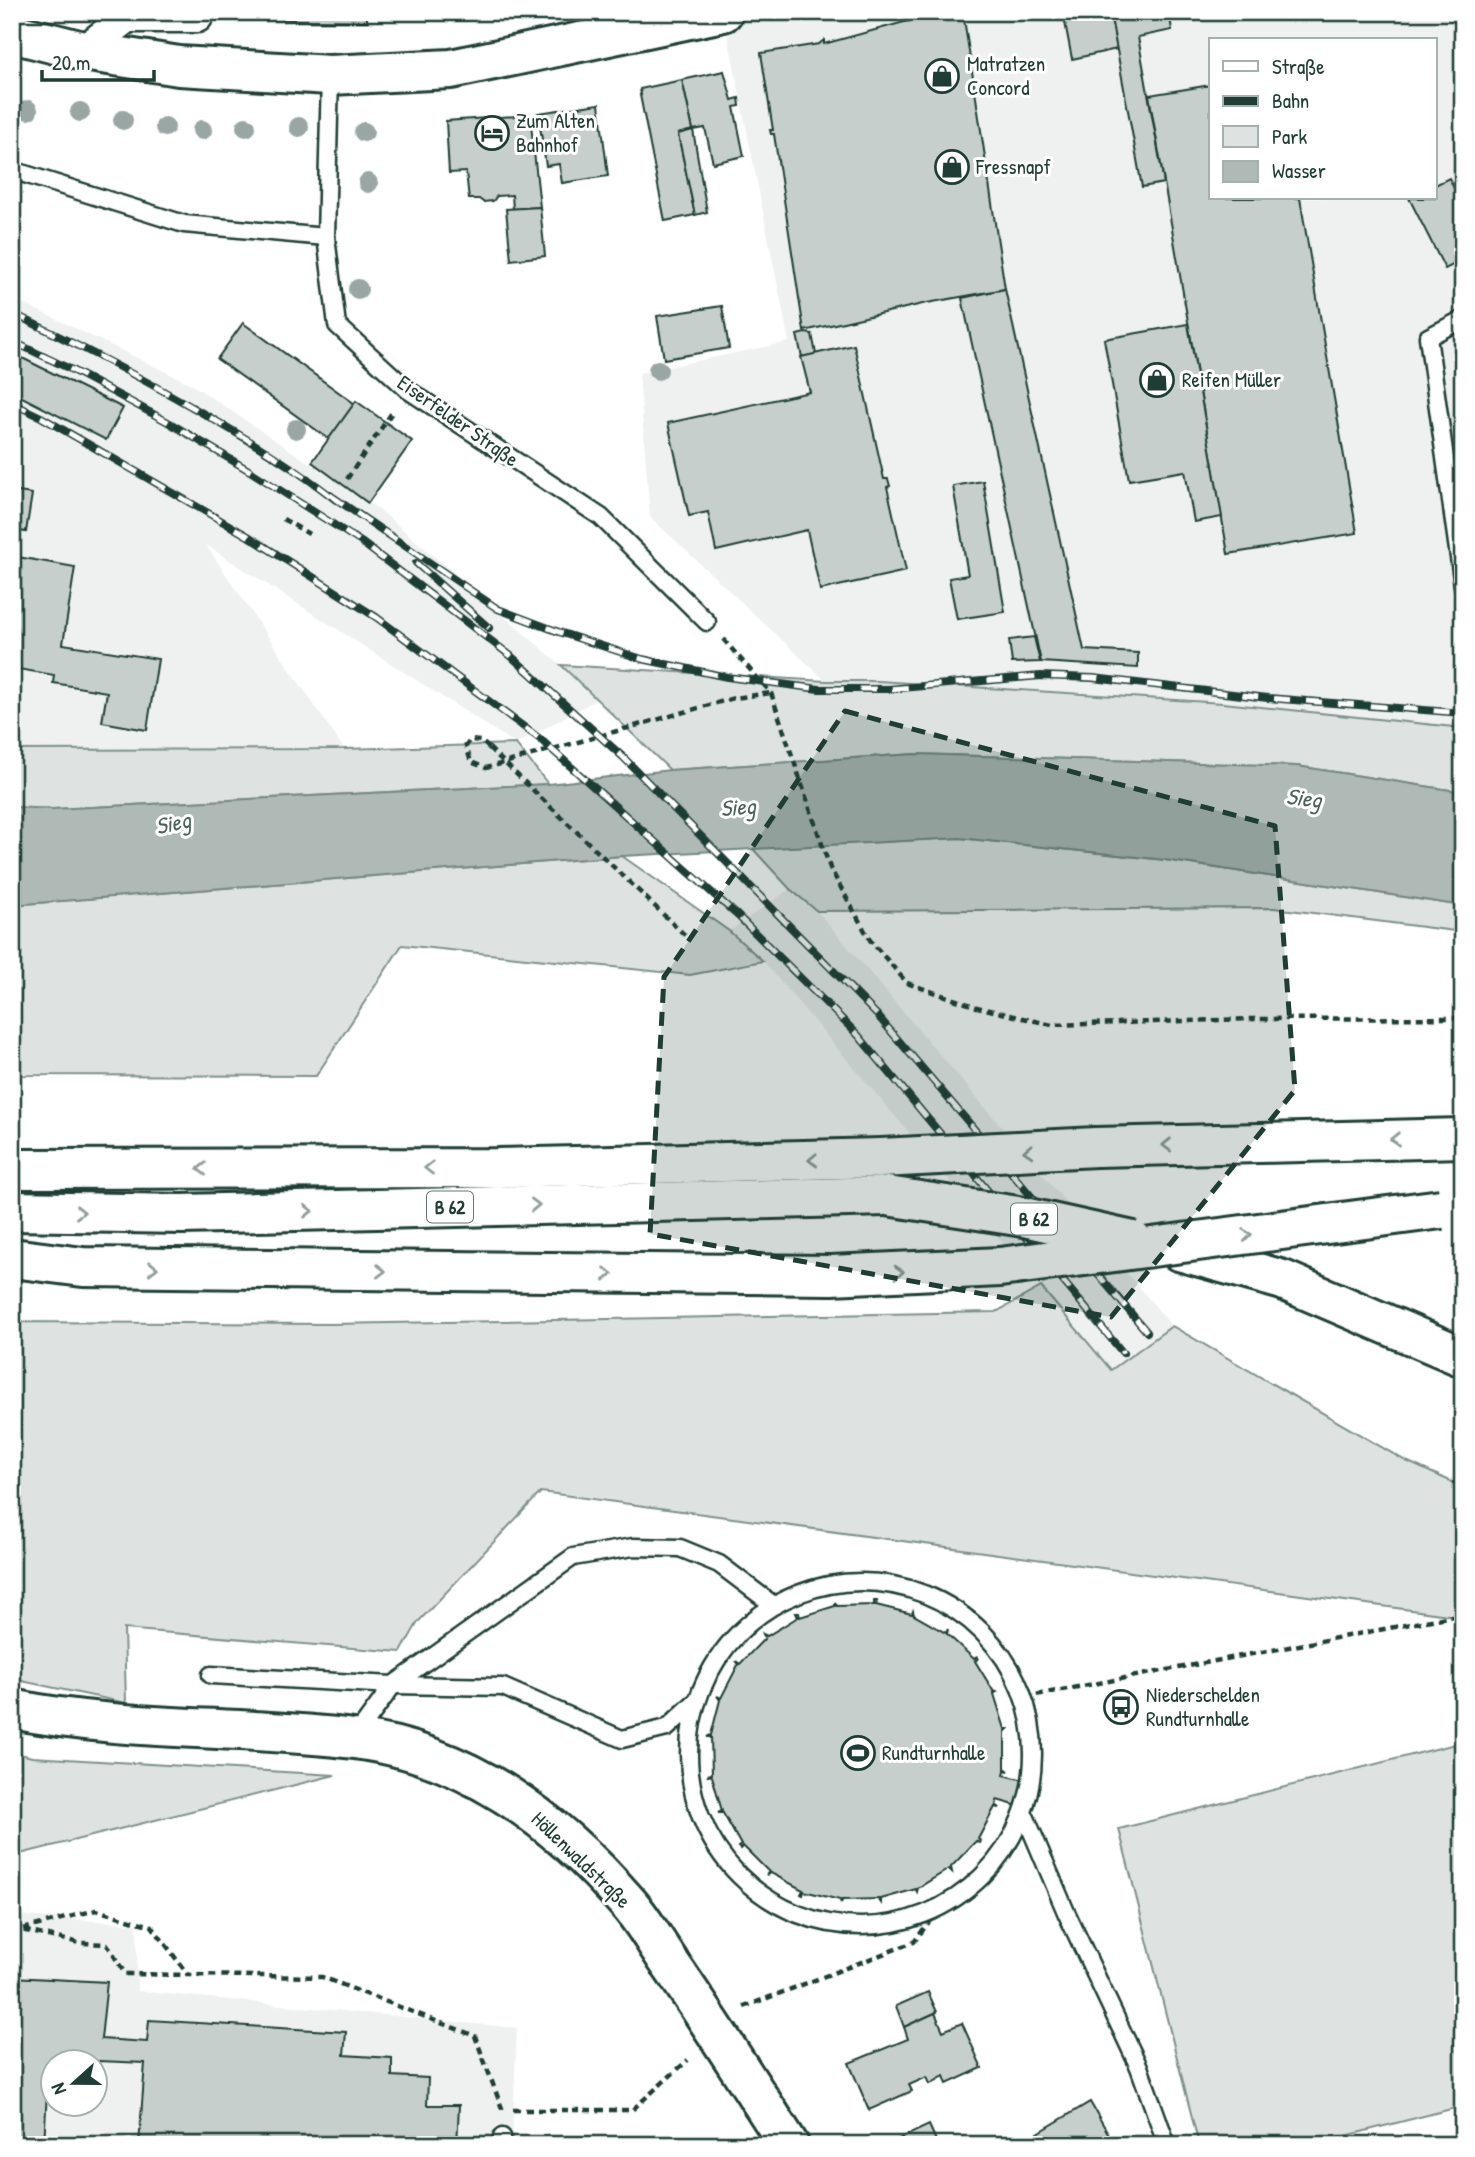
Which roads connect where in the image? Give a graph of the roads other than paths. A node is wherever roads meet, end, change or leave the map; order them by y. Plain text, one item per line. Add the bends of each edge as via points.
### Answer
1 (198, 12) edge
2 (723, 12) edge
3 (12, 33) edge
4 (83, 51) junction
5 (330, 75) junction
6 (12, 170) edge
7 (326, 237) junction
8 (1463, 319) edge
9 (1463, 586) edge
10 (707, 622) road end
11 (1463, 1138) edge
12 (498, 1168) junction
13 (12, 1169) edge
14 (887, 1196) junction
15 (1452, 1207) edge
16 (12, 1211) edge
17 (12, 1258) edge
18 (1463, 1357) edge
19 (772, 1604) junction
20 (211, 1675) dead end
21 (393, 1685) junction
22 (694, 1703) junction
23 (12, 1709) edge
24 (353, 1739) junction
25 (1026, 1818) junction
26 (789, 2145) edge
27 (1167, 2145) edge

1 - 4 street via 197,17 127,18
2 - 5 main road via 451,69
3 - 4 main road
4 - 5 main road via 179,66
5 - 7 lane, Eiserfelder Straße
6 - 7 lane via 184,224
7 - 10 lane, Eiserfelder Straße via 337,326 408,390 601,517
8 - 9 lane via 1428,337
11 -> 12 main road, B 62, bridge
12 -> 13 main road, B 62
12 - 14 main road, B 62
16 -> 14 main road, B 62 via 181,1214
14 - 18 main road, B 62, bridge via 1024,1217 1179,1251 1283,1280
17 -> 15 main road, bridge via 83,1267 831,1275 1000,1267
19 - 21 lane via 719,1564 680,1548 633,1547 573,1557
19 - 22 lane via 743,1626 716,1657
19 - 25 lane via 817,1588 870,1583 908,1590 946,1609 996,1646 1025,1697 1035,1755
20 - 21 lane
21 - 22 lane via 503,1688 622,1739 667,1728
21 - 24 lane
22 - 25 lane via 685,1752 695,1802 722,1855 746,1882 815,1920 863,1927 940,1908 990,1871
23 - 24 main road, Höllenwaldstraße via 116,1724
24 - 26 main road, Höllenwaldstraße via 436,1759 521,1803 559,1833 629,1904
25 - 27 lane via 1139,2067

